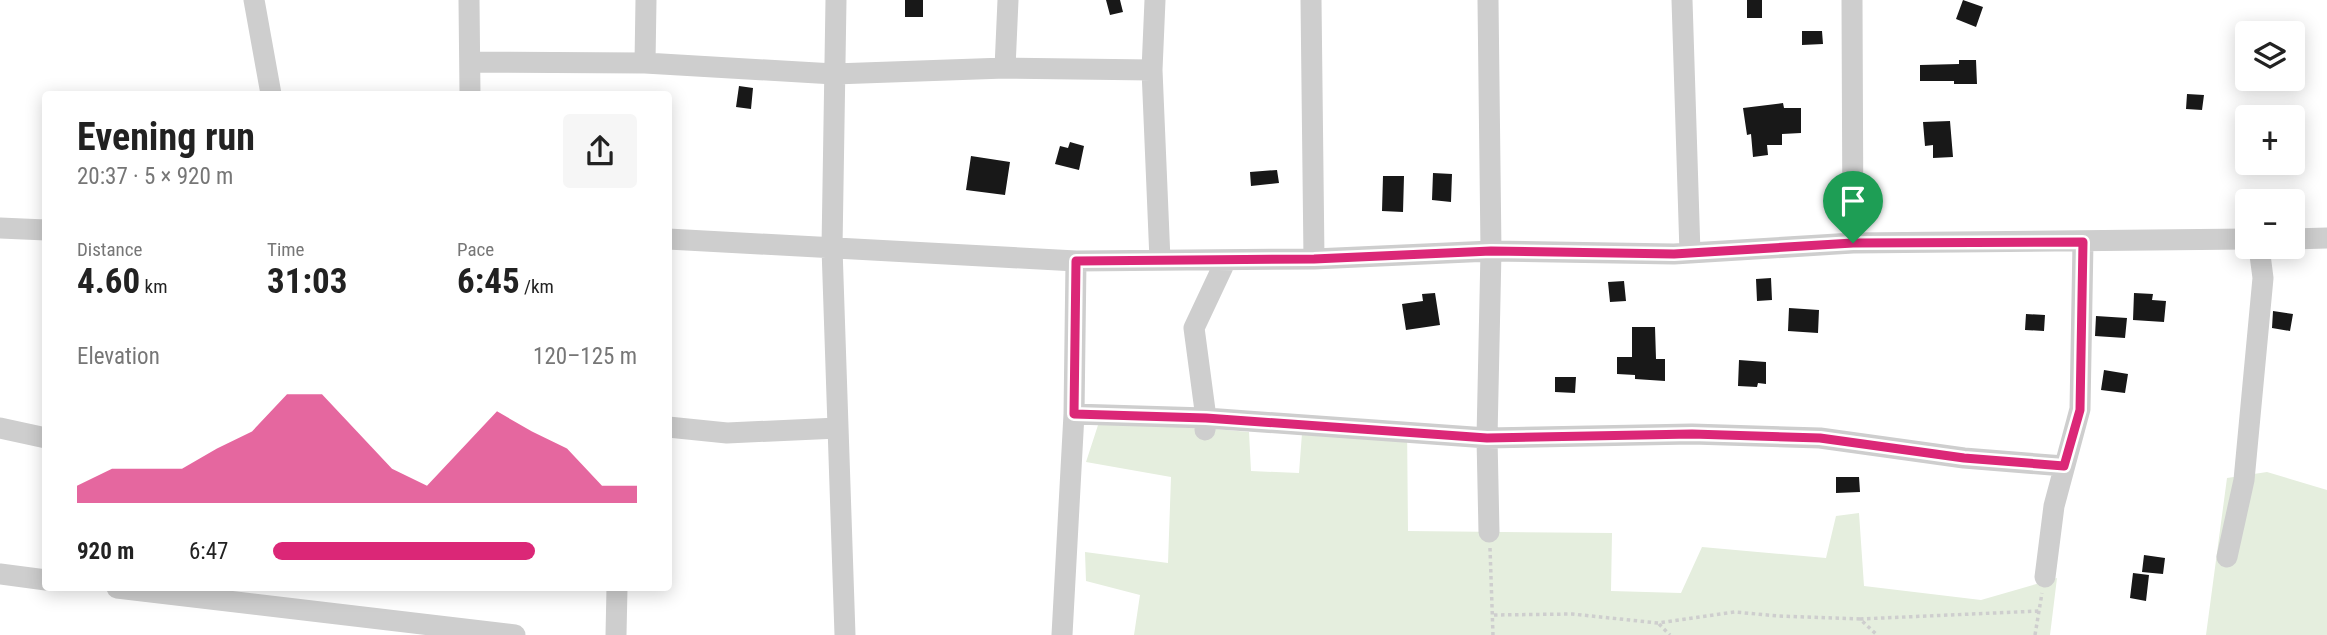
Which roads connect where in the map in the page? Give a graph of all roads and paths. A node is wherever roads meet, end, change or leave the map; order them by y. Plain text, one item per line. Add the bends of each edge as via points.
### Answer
1 (254, 0) edge
2 (469, 0) edge
3 (646, 0) edge
4 (836, 0) edge
5 (1008, 0) edge
6 (1155, 0) edge
7 (1311, 0) edge
8 (1488, 0) edge
9 (1682, 0) edge
10 (1852, 0) edge
11 (470, 62) junction
12 (645, 63) junction
13 (1004, 68) junction
14 (1152, 70) junction
15 (835, 74) junction
16 (270, 91) edge
17 (470, 91) edge
18 (0, 228) edge
19 (42, 230) edge
20 (2327, 238) edge
21 (672, 239) edge
22 (2235, 239) edge
23 (2305, 239) edge
24 (2083, 242) junction
25 (1853, 243) junction
26 (832, 248) junction
27 (1491, 251) junction
28 (1690, 253) junction
29 (1314, 259) junction
30 (2261, 259) edge
31 (1160, 260) junction
32 (1226, 260) junction
33 (1076, 261) junction
34 (1074, 414) junction
35 (1205, 425) junction
36 (0, 428) edge
37 (672, 428) edge
38 (838, 428) junction
39 (42, 437) edge
40 (1487, 438) junction
41 (2064, 466) junction
42 (1489, 532) joint
43 (2228, 557) dead end
44 (0, 574) edge
45 (2045, 577) joint
46 (42, 579) edge
47 (142, 591) edge
48 (617, 591) edge
49 (2039, 611) junction
50 (1493, 615) junction
51 (1860, 619) junction
52 (1658, 623) junction
53 (514, 635) edge
54 (616, 635) edge
55 (845, 635) edge
56 (1062, 635) edge
57 (1493, 635) edge
58 (1670, 635) edge
59 (1877, 635) edge
60 (2035, 635) edge

1 - 16 street
2 - 11 street
3 - 12 street
4 - 15 street
5 - 13 street
6 - 14 street
7 - 29 street
8 - 27 street
9 - 28 street
10 - 25 street
11 - 12 street
11 - 17 street
12 - 15 street
13 - 14 street
13 - 15 street
14 - 31 street
15 - 26 street
18 - 19 street
20 - 23 street
21 - 26 street
22 - 24 street
24 - 25 street
24 - 41 street via 2080,410
25 - 28 street
26 - 33 street
26 - 38 street
27 - 28 street
27 - 29 street
27 - 40 street
29 - 32 street
30 - 43 street via 2263,278 2244,480
31 - 32 street
31 - 33 street
32 - 35 street via 1194,328
33 - 34 street
34 - 35 street
34 - 56 street
35 - 40 street
36 - 39 street
37 - 38 street via 727,433
38 - 55 street
40 - 41 street via 1692,434 1820,438
40 - 42 street
41 - 45 street
42 - 50 path
44 - 46 street
45 - 49 path
47 - 53 street
48 - 54 street
49 - 51 path
49 - 60 path
50 - 52 path via 1572,614
50 - 57 path
51 - 52 path via 1735,612
51 - 59 path
52 - 58 path

